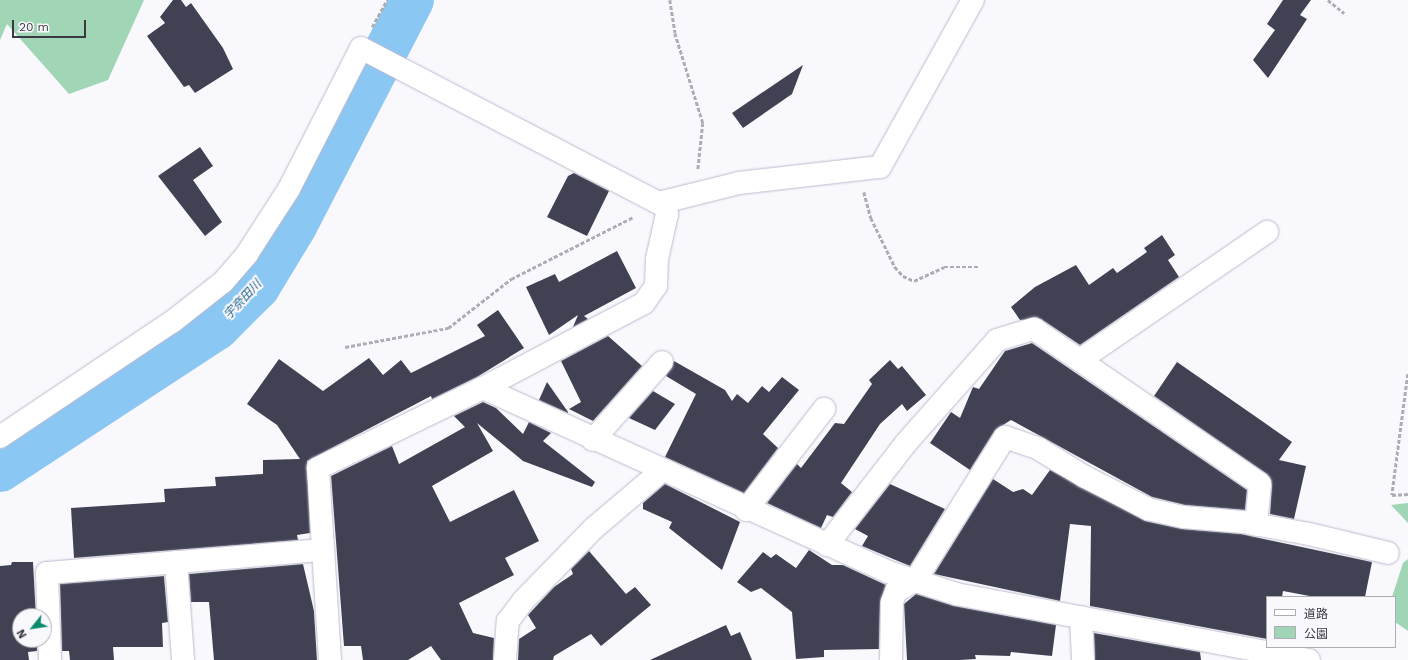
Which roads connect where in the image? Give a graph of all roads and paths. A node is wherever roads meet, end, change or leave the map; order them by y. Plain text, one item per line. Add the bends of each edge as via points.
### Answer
1 (387, 0) edge
2 (670, 0) edge
3 (973, 0) edge
4 (1328, 0) edge
5 (1344, 13) dead end
6 (364, 50) junction
7 (860, 170) junction
8 (695, 194) junction
9 (656, 199) junction
10 (1267, 232) dead end
11 (979, 267) dead end
12 (345, 347) dead end
13 (1080, 360) junction
14 (662, 362) dead end
15 (1408, 374) edge
16 (483, 388) junction
17 (824, 409) dead end
18 (0, 437) edge
19 (593, 440) junction
20 (660, 472) junction
21 (1408, 494) edge
22 (746, 510) junction
23 (1256, 525) junction
24 (828, 545) junction
25 (323, 550) junction
26 (1388, 553) dead end
27 (176, 562) junction
28 (915, 581) junction
29 (1081, 617) junction
30 (50, 660) edge
31 (183, 660) edge
32 (330, 660) edge
33 (505, 660) edge
34 (875, 660) edge
35 (881, 660) edge
36 (891, 660) edge
37 (1083, 660) edge
38 (1309, 660) edge

1 - 6 path
2 - 8 path via 676,34 704,123
3 - 7 street via 880,167
4 - 5 path
6 - 9 street
6 - 18 street via 290,189 247,254 222,282 172,322
7 - 8 street via 739,183
7 - 11 path via 870,218 895,267 904,276 914,281 944,267
8 - 9 street
9 - 12 path via 639,213 511,279 448,328
9 - 16 street via 667,214 652,296
10 - 13 street
13 - 23 street via 1260,484
13 - 24 street via 1034,329 997,340 906,443
14 - 19 street
15 - 21 path via 1392,495
16 - 19 street
16 - 25 street via 318,468
17 - 22 street
19 - 20 street
20 - 22 street
20 - 33 street via 594,528 523,601 508,621
22 - 24 street
23 - 26 street
23 - 28 street via 1183,517 1148,509 1085,477 1039,448 1005,437
24 - 28 street
25 - 27 street
25 - 32 street
27 - 30 street via 47,573
27 - 31 street
28 - 29 street via 956,594
28 - 36 street via 896,591 892,602
29 - 37 street
29 - 38 street
34 - 35 street

